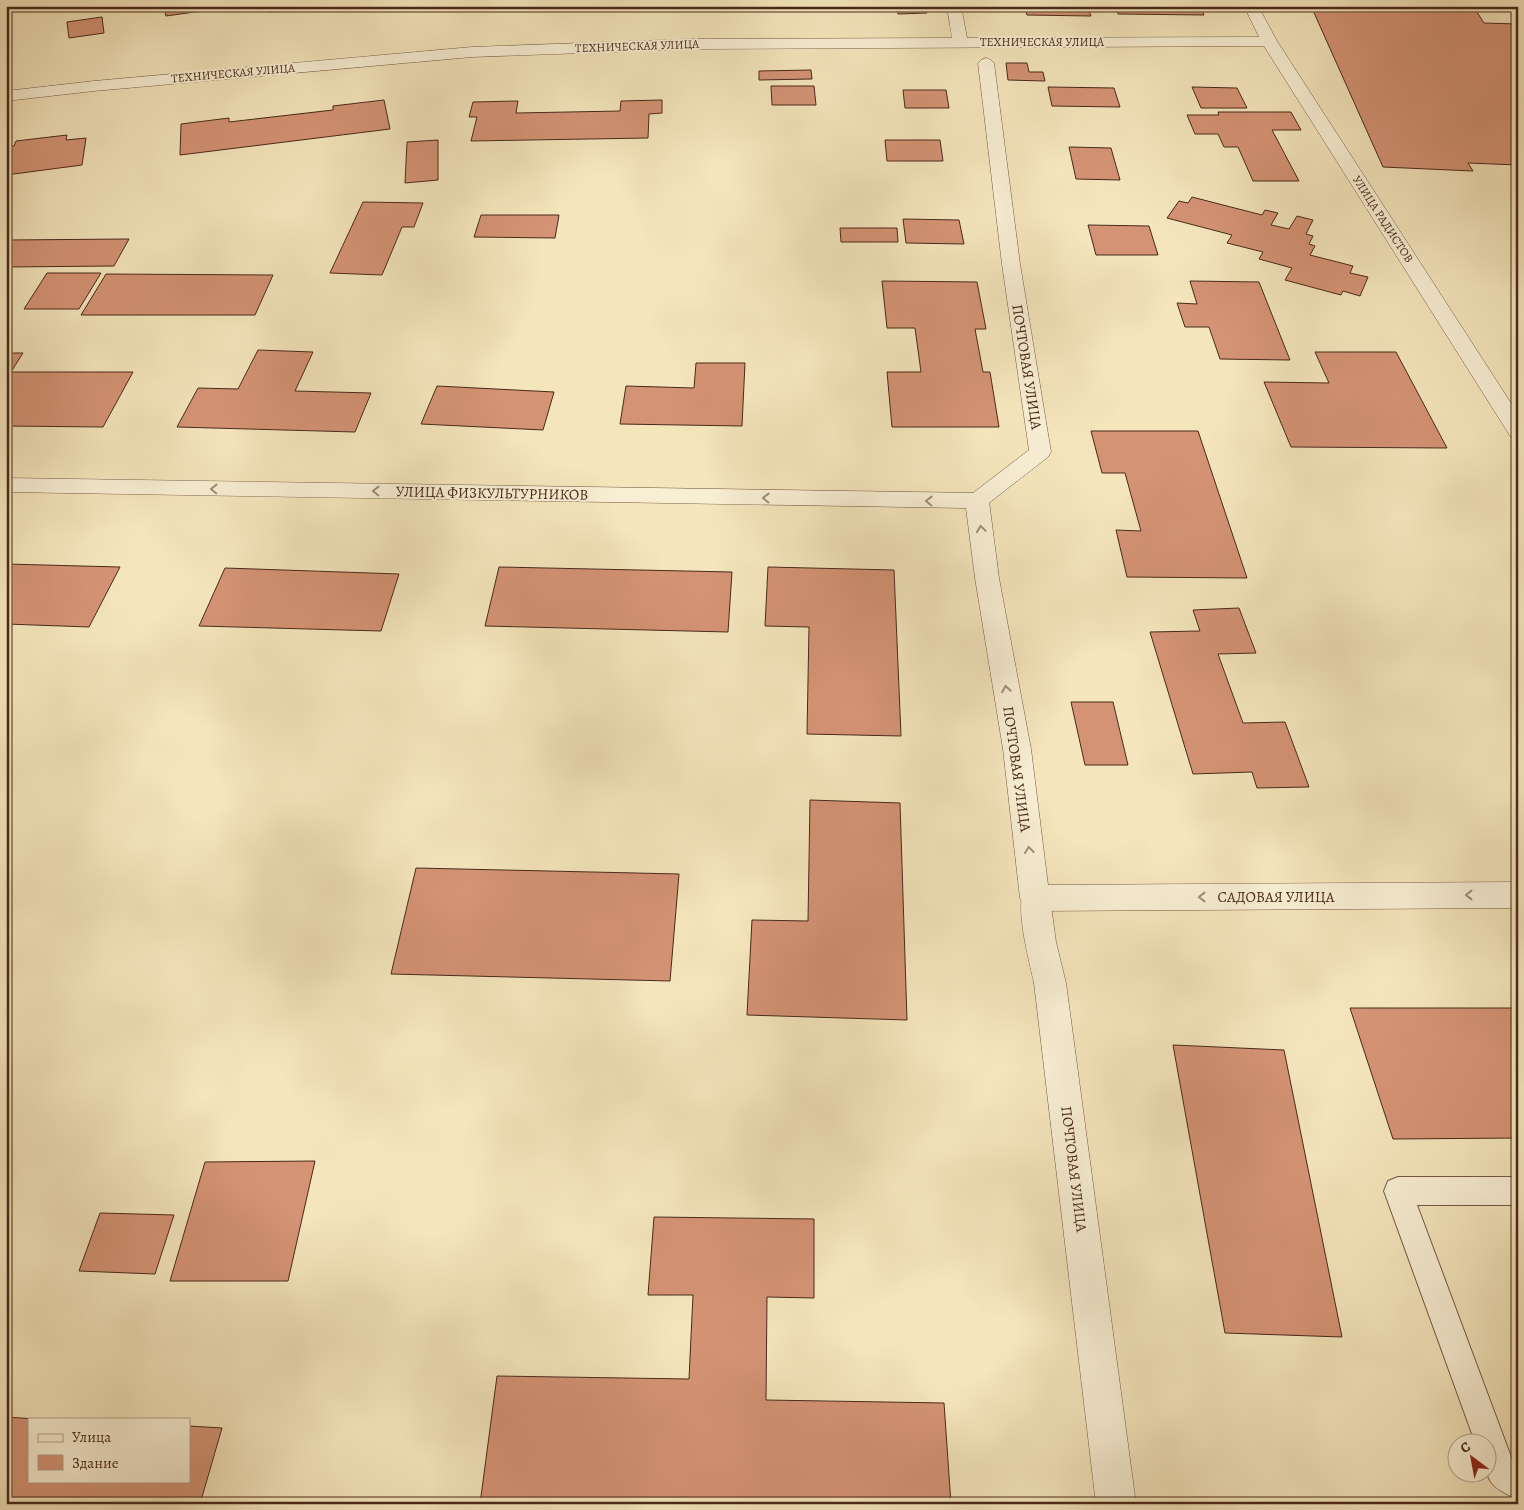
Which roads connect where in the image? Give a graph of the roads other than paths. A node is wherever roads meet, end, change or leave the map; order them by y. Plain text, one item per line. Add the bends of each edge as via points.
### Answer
1 (954, 6) edge
2 (1251, 6) edge
3 (1269, 41) junction
4 (960, 42) junction
5 (986, 63) dead end
6 (6, 96) edge
7 (1518, 431) edge
8 (6, 485) edge
9 (977, 502) junction
10 (1518, 895) edge
11 (1035, 898) junction
12 (1518, 1191) edge
13 (1518, 1484) edge
14 (1116, 1504) edge

1 - 4 street
2 - 3 street, УЛИЦА РАДИСТОВ
3 - 4 street, ТЕХНИЧЕСКАЯ УЛИЦА
3 - 7 street, УЛИЦА РАДИСТОВ
4 - 6 street, ТЕХНИЧЕСКАЯ УЛИЦА via 693,44 472,52
5 - 9 street, ПОЧТОВАЯ УЛИЦА via 1011,264 1040,452
9 -> 8 street, УЛИЦА ФИЗКУЛЬТУРНИКОВ
11 -> 9 street, ПОЧТОВАЯ УЛИЦА via 1017,749
10 -> 11 street, САДОВАЯ УЛИЦА
11 - 14 street, ПОЧТОВАЯ УЛИЦА via 1040,942 1050,983
12 - 13 lane via 1398,1191 1501,1472

